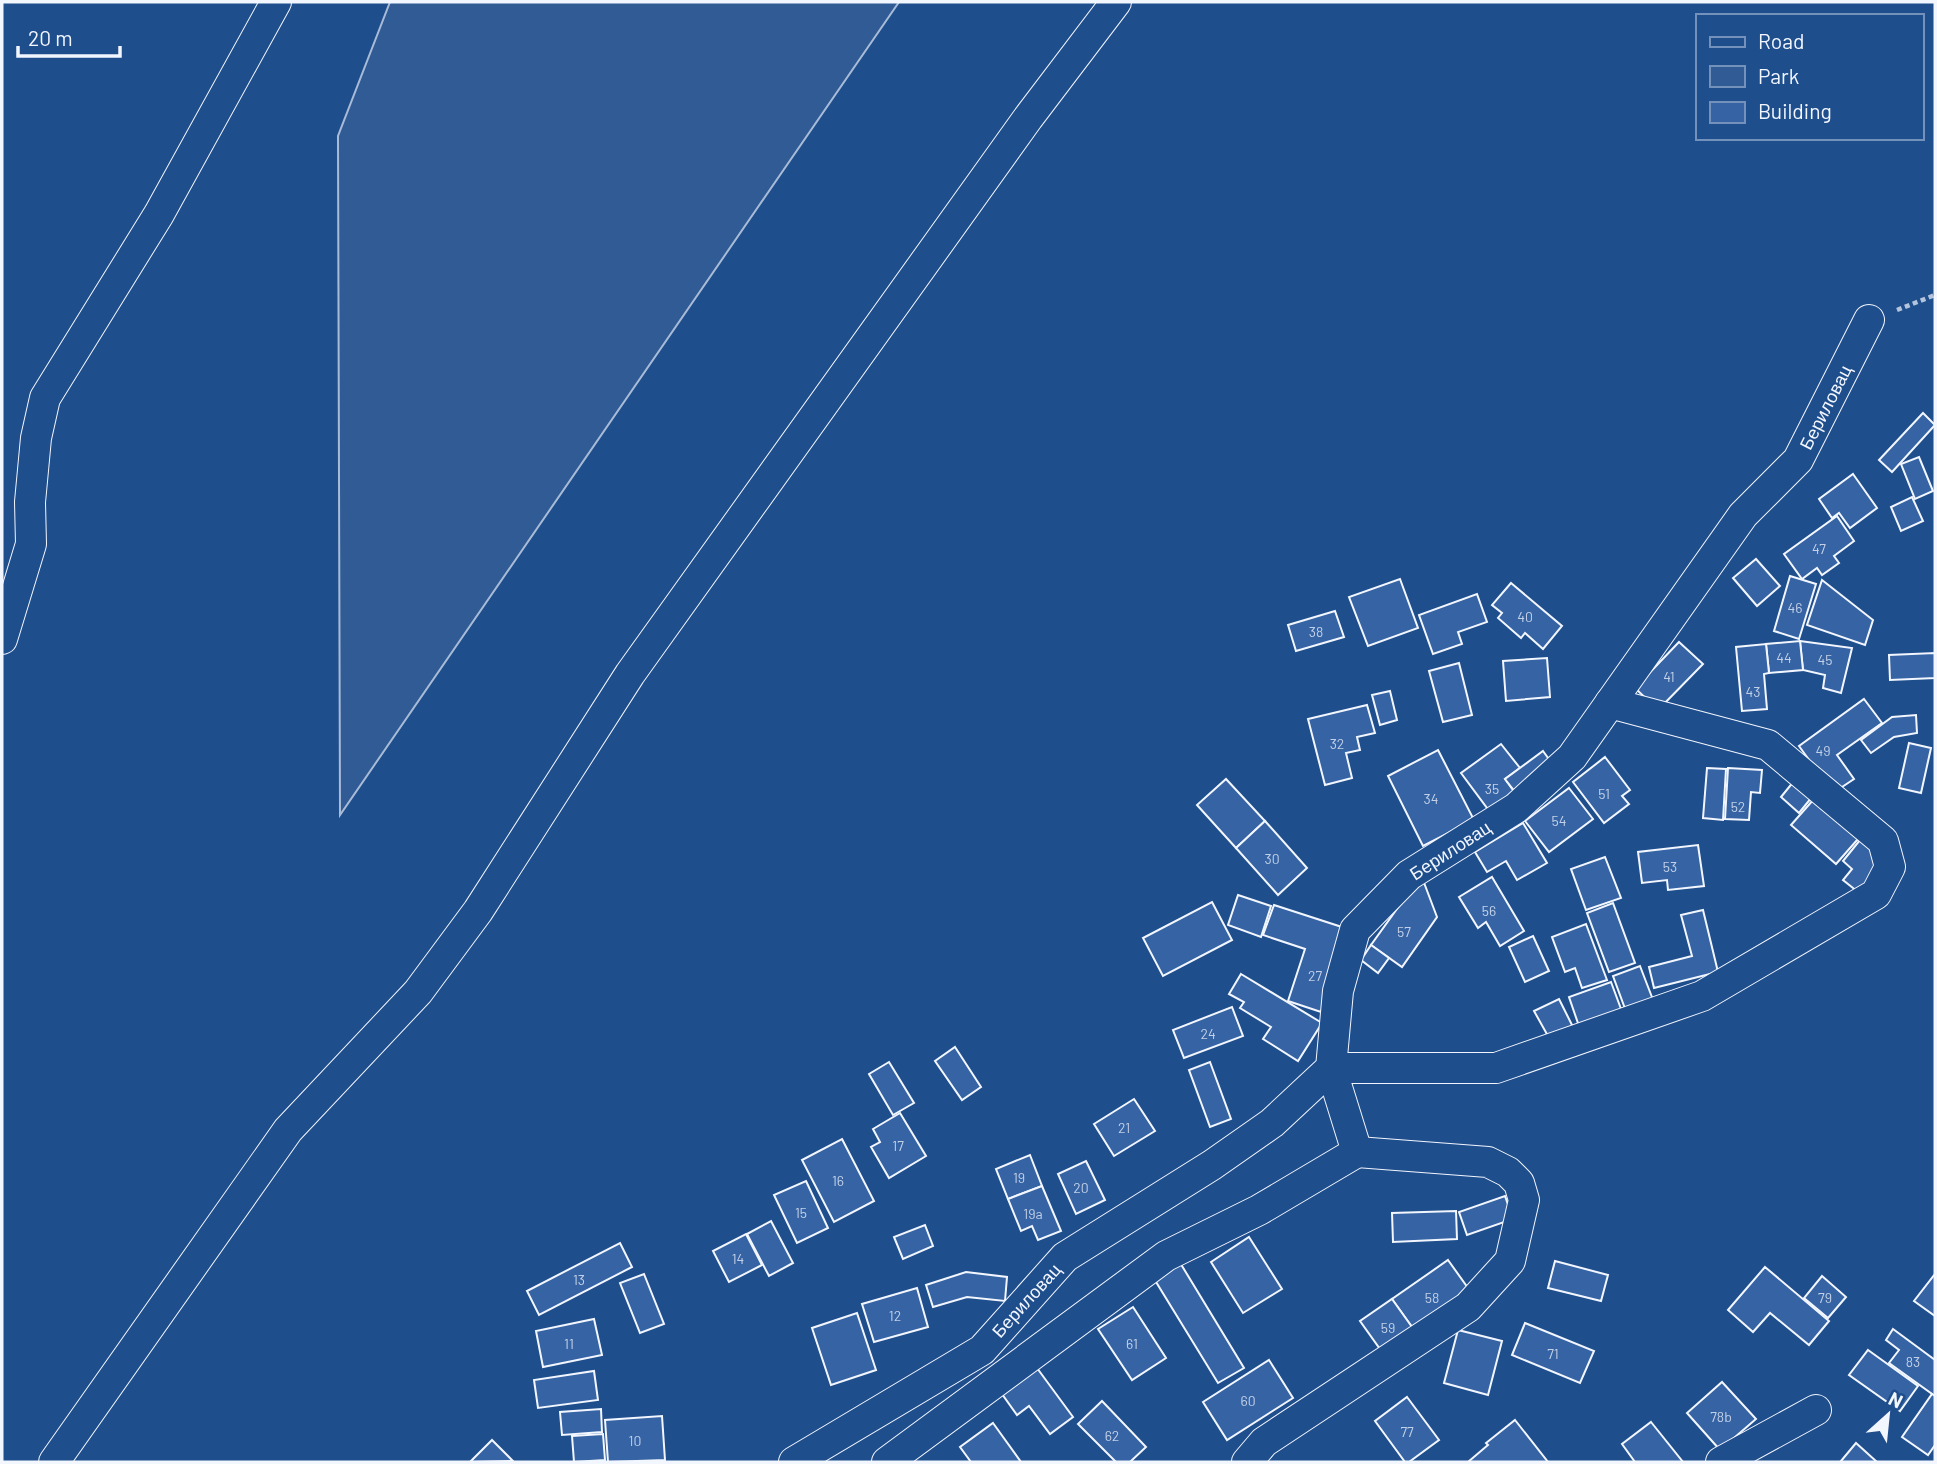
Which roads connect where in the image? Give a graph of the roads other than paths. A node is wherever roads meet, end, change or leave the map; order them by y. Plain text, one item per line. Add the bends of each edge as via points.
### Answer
1 (276, 2) edge
2 (1116, 2) edge
3 (1869, 320) road end
4 (2, 639) edge
5 (1611, 703) junction
6 (1331, 1068) junction
7 (1357, 1152) junction
8 (1816, 1410) dead end
9 (54, 1462) edge
10 (794, 1462) edge
11 (887, 1462) edge
12 (1247, 1462) edge
13 (1721, 1462) edge

1 - 4 street via 159,214 45,398 36,438 30,544
2 - 9 street via 630,674 478,911 418,992 288,1130
3 - 5 street, Бериловац via 1798,460 1743,515
5 - 6 street, Бериловац via 1572,757 1516,808 1409,876 1355,930 1338,991
5 - 6 street via 1768,745 1883,841 1890,867 1876,894 1702,996 1496,1068
6 - 7 street
6 - 10 street, Бериловац via 1272,1123 1065,1257 982,1350
7 - 11 street via 1259,1210 1166,1256
7 - 12 street via 1488,1162 1508,1172 1519,1183 1524,1200 1510,1261 1468,1307 1264,1442
8 - 13 street

